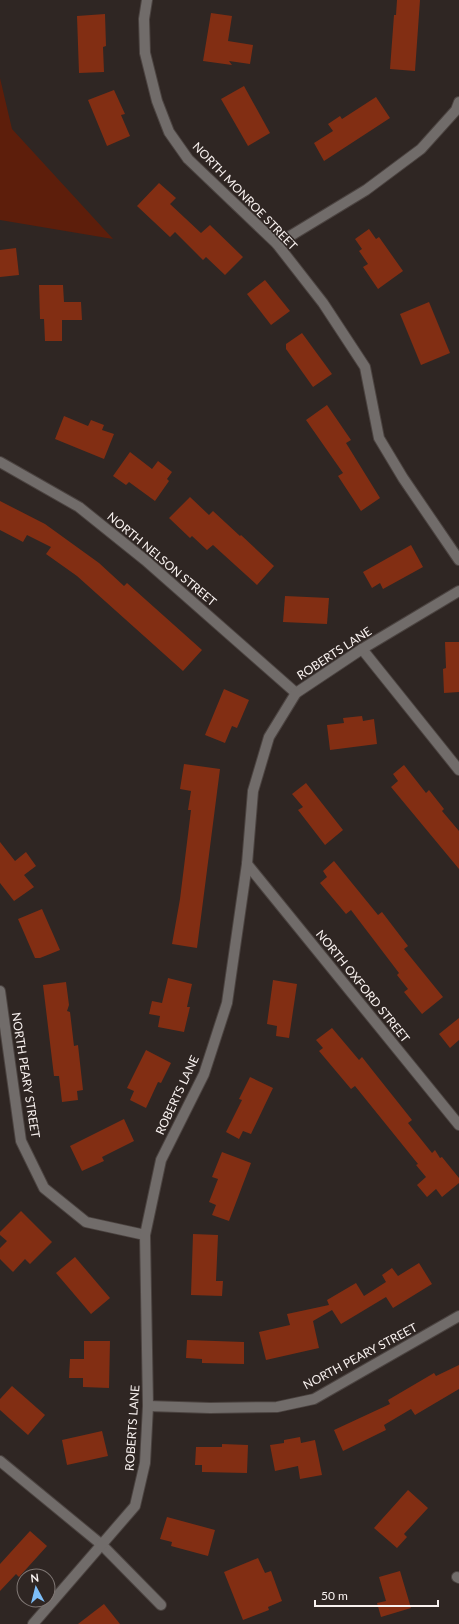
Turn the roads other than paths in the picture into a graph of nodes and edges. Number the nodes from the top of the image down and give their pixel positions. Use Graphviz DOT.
graph roads {
  1 [pos="147,0"];
  2 [pos="459,102"];
  3 [pos="278,244"];
  4 [pos="0,462"];
  5 [pos="459,560"];
  6 [pos="459,591"];
  7 [pos="362,649"];
  8 [pos="296,693"];
  9 [pos="459,770"];
  10 [pos="247,864"];
  11 [pos="0,991"];
  12 [pos="459,1125"];
  13 [pos="145,1235"];
  14 [pos="459,1316"];
  15 [pos="148,1406"];
  16 [pos="0,1461"];
  17 [pos="102,1545"];
  18 [pos="161,1605"];
  19 [pos="33,1624"];
  1 -- 3 [label="street, NORTH MONROE STREET"];
  2 -- 3 [label="street"];
  3 -- 5 [label="street, NORTH MONROE STREET"];
  4 -- 8 [label="street, NORTH NELSON STREET"];
  6 -- 7 [label="street, ROBERTS LANE"];
  7 -- 8 [label="street, ROBERTS LANE"];
  7 -- 9 [label="street"];
  8 -- 10 [label="street, ROBERTS LANE"];
  10 -- 12 [label="street, NORTH OXFORD STREET"];
  10 -- 13 [label="street, ROBERTS LANE"];
  11 -- 13 [label="street, NORTH PEARY STREET"];
  13 -- 15 [label="street, ROBERTS LANE"];
  14 -- 15 [label="street, NORTH PEARY STREET"];
  15 -- 17 [label="street, ROBERTS LANE"];
  16 -- 17 [label="street"];
  17 -- 18 [label="street"];
  17 -- 19 [label="street, ROBERTS LANE"];
}
